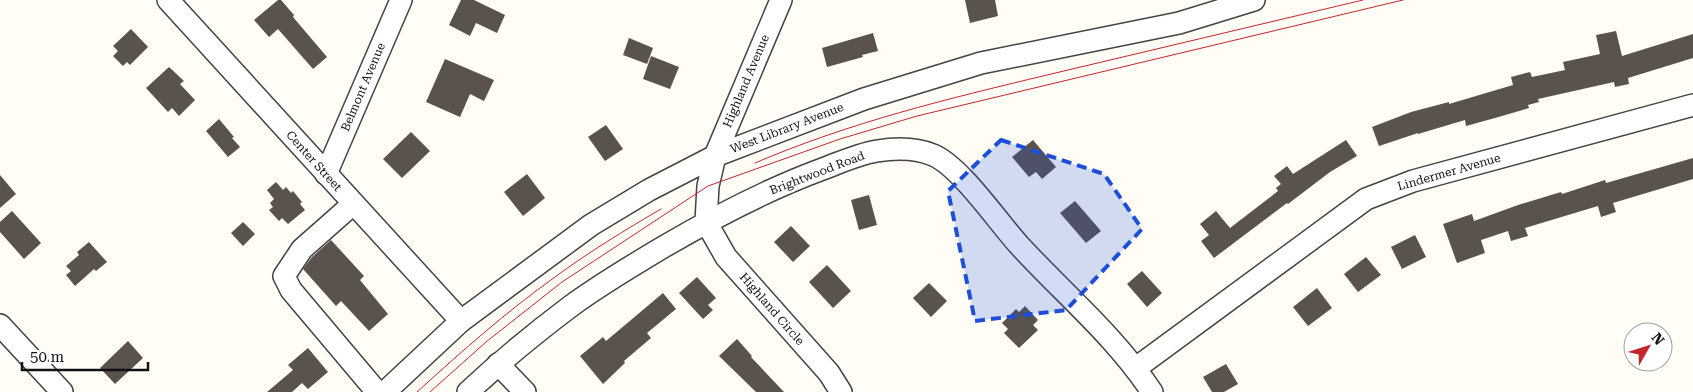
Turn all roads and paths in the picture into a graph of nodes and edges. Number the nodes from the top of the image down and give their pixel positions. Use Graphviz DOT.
graph roads {
  1 [pos="168,0"];
  2 [pos="401,0"];
  3 [pos="781,0"];
  4 [pos="1254,0"];
  5 [pos="1693,105"];
  6 [pos="715,156"];
  7 [pos="326,174"];
  8 [pos="352,204"];
  9 [pos="706,222"];
  10 [pos="461,321"];
  11 [pos="0,325"];
  12 [pos="498,364"];
  13 [pos="1136,368"];
  14 [pos="62,392"];
  15 [pos="377,392"];
  16 [pos="385,392"];
  17 [pos="468,392"];
  18 [pos="524,392"];
  19 [pos="841,392"];
  20 [pos="1152,392"];
  1 -- 7 [label="street, Center Street"];
  2 -- 7 [label="street, Belmont Avenue"];
  3 -- 6 [label="street, Highland Avenue"];
  4 -- 6 [label="street, West Library Avenue"];
  5 -- 13 [label="street, Lindermer Avenue"];
  6 -- 9 [label="street, Highland Avenue"];
  6 -- 10 [label="street, West Library Avenue"];
  7 -- 8 [label="street, Center Street"];
  8 -- 10 [label="street, Center Street"];
  8 -- 15 [label="street"];
  9 -- 12 [label="street, Brightwood Road"];
  9 -- 13 [label="street, Brightwood Road"];
  9 -- 19 [label="street, Highland Circle"];
  10 -- 16 [label="street, West Library Avenue"];
  11 -- 14 [label="street"];
  12 -- 17 [label="street, Brightwood Road"];
  12 -- 18 [label="street"];
  13 -- 20 [label="street, Brightwood Road"];
}
